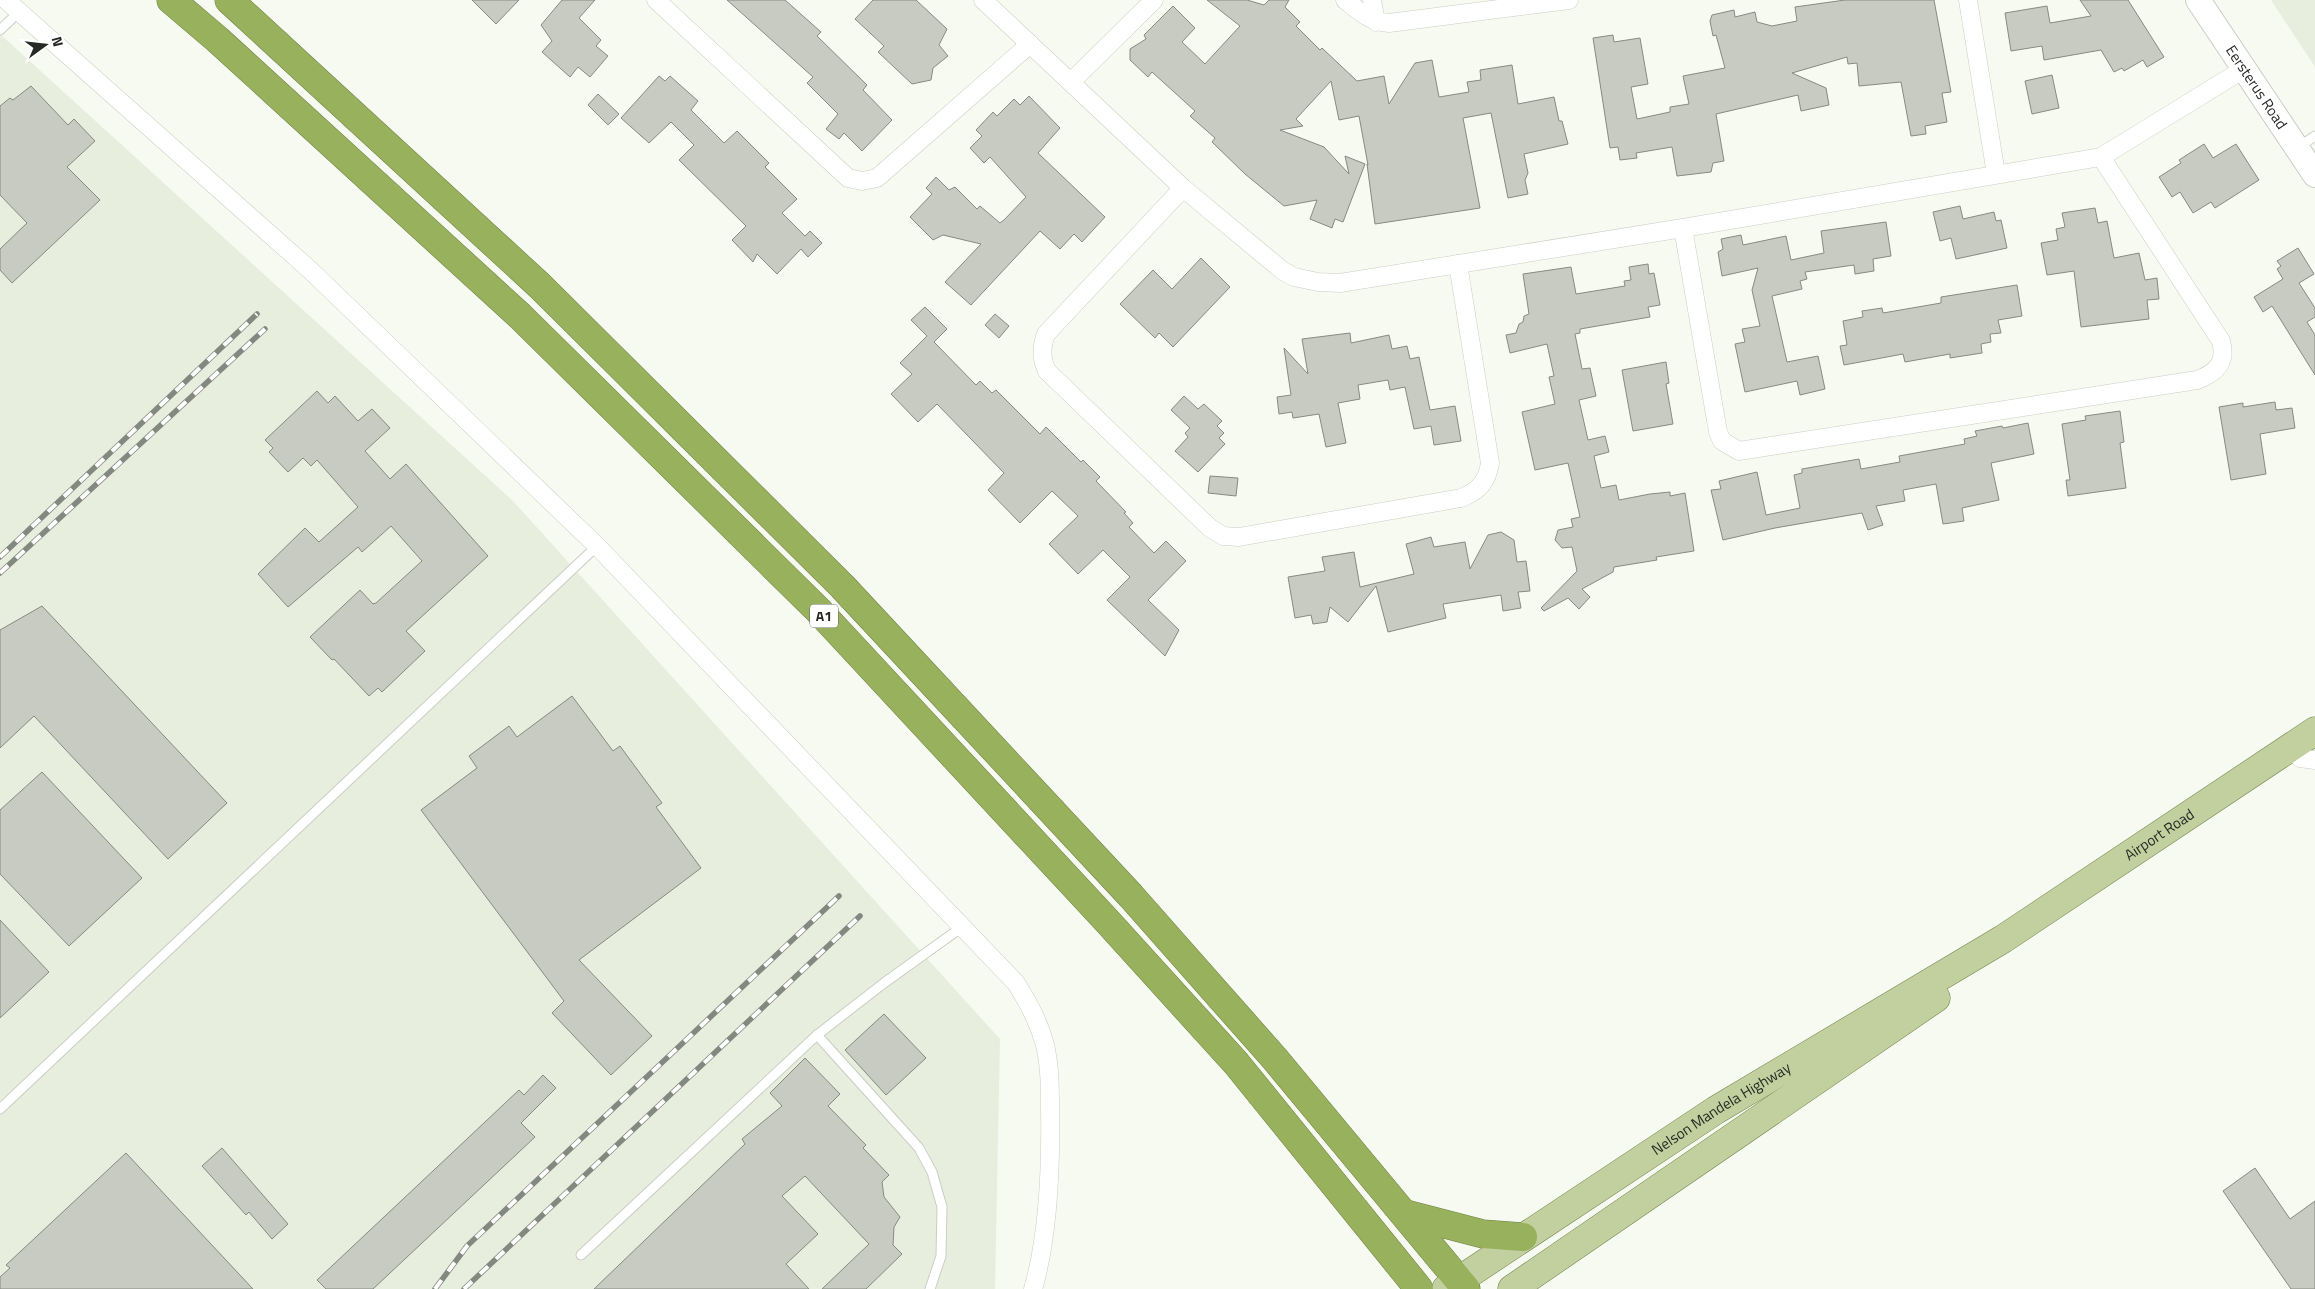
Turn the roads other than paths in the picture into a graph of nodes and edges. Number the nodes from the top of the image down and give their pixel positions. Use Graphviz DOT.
graph roads {
  1 [pos="6,0"];
  2 [pos="171,0"];
  3 [pos="229,0"];
  4 [pos="656,0"];
  5 [pos="984,0"];
  6 [pos="1154,0"];
  7 [pos="1345,0"];
  8 [pos="1372,0"];
  9 [pos="1569,0"];
  10 [pos="1968,0"];
  11 [pos="2198,0"];
  12 [pos="20,11"];
  13 [pos="1376,22"];
  14 [pos="0,30"];
  15 [pos="1030,44"];
  16 [pos="2244,69"];
  17 [pos="1071,82"];
  18 [pos="2306,142"];
  19 [pos="2101,157"];
  20 [pos="1996,174"];
  21 [pos="2315,175"];
  22 [pos="1182,188"];
  23 [pos="1684,228"];
  24 [pos="1458,264"];
  25 [pos="597,546"];
  26 [pos="2315,731"];
  27 [pos="2310,756"];
  28 [pos="962,927"];
  29 [pos="2006,943"];
  30 [pos="817,1035"];
  31 [pos="0,1109"];
  32 [pos="1406,1214"];
  33 [pos="1523,1237"];
  34 [pos="581,1256"];
  35 [pos="1457,1286"];
  36 [pos="930,1289"];
  37 [pos="1033,1289"];
  38 [pos="1419,1289"];
  39 [pos="1512,1289"];
  1 -- 12 [label="street"];
  2 -- 38 [label="highway, A1"];
  3 -- 32 [label="highway, A1"];
  4 -- 15 [label="street"];
  5 -- 15 [label="street"];
  6 -- 17 [label="street"];
  7 -- 13 [label="street"];
  8 -- 13 [label="street"];
  9 -- 13 [label="street"];
  10 -- 20 [label="street"];
  11 -- 16 [label="street, Eersterus Road"];
  12 -- 14 [label="lane"];
  12 -- 25 [label="street"];
  15 -- 17 [label="street"];
  16 -- 18 [label="street, Eersterus Road"];
  16 -- 19 [label="street"];
  17 -- 22 [label="street"];
  18 -- 21 [label="street, Eersterus Road"];
  19 -- 20 [label="street"];
  19 -- 23 [label="street"];
  20 -- 23 [label="street"];
  22 -- 24 [label="street"];
  22 -- 24 [label="street"];
  23 -- 24 [label="street"];
  25 -- 28 [label="street"];
  25 -- 31 [label="lane"];
  26 -- 29 [label="main road, Airport Road"];
  27 -- 29 [label="main road"];
  28 -- 30 [label="lane"];
  28 -- 37 [label="street"];
  29 -- 33 [label="main road, Nelson Mandela Highway"];
  29 -- 39 [label="main road, Nelson Mandela Highway"];
  30 -- 34 [label="lane"];
  30 -- 36 [label="lane"];
  32 -- 33 [label="highway"];
  32 -- 35 [label="highway, A1"];
  33 -- 35 [label="main road, Nelson Mandela Highway"];
}
